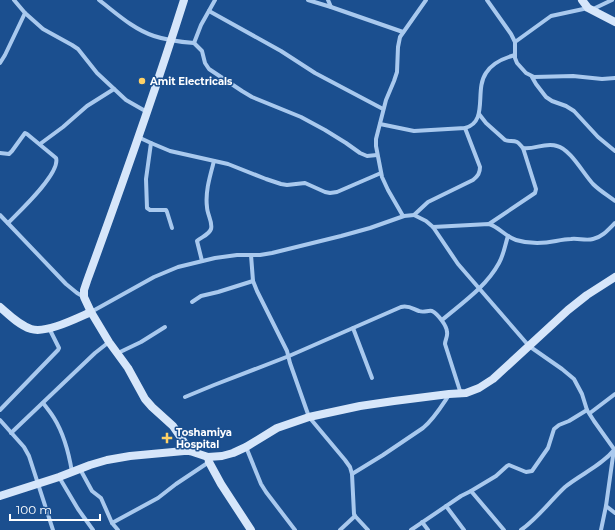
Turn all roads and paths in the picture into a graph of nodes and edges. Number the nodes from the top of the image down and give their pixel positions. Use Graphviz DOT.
graph roads {
  1 [pos="14,0"];
  2 [pos="99,0"];
  3 [pos="184,0"];
  4 [pos="215,0"];
  5 [pos="308,0"];
  6 [pos="328,0"];
  7 [pos="426,0"];
  8 [pos="487,0"];
  9 [pos="582,0"];
  10 [pos="612,0"];
  11 [pos="331,7"];
  12 [pos="589,9"];
  13 [pos="209,11"];
  14 [pos="25,13"];
  15 [pos="615,22"];
  16 [pos="403,32"];
  17 [pos="171,40"];
  18 [pos="515,42"];
  19 [pos="194,43"];
  20 [pos="515,55"];
  21 [pos="0,63"];
  22 [pos="532,77"];
  23 [pos="615,78"];
  24 [pos="114,89"];
  25 [pos="383,110"];
  26 [pos="147,112"];
  27 [pos="479,114"];
  28 [pos="380,124"];
  29 [pos="465,128"];
  30 [pos="138,137"];
  31 [pos="151,143"];
  32 [pos="40,144"];
  33 [pos="523,148"];
  34 [pos="615,151"];
  35 [pos="0,153"];
  36 [pos="377,155"];
  37 [pos="214,161"];
  38 [pos="381,173"];
  39 [pos="615,201"];
  40 [pos="0,215"];
  41 [pos="414,215"];
  42 [pos="403,216"];
  43 [pos="8,223"];
  44 [pos="615,223"];
  45 [pos="489,224"];
  46 [pos="433,227"];
  47 [pos="172,228"];
  48 [pos="508,236"];
  49 [pos="251,255"];
  50 [pos="202,261"];
  51 [pos="615,277"];
  52 [pos="253,280"];
  53 [pos="479,289"];
  54 [pos="84,297"];
  55 [pos="192,302"];
  56 [pos="0,307"];
  57 [pos="91,312"];
  58 [pos="442,320"];
  59 [pos="165,327"];
  60 [pos="49,328"];
  61 [pos="353,328"];
  62 [pos="109,342"];
  63 [pos="529,346"];
  64 [pos="118,353"];
  65 [pos="289,356"];
  66 [pos="372,378"];
  67 [pos="449,394"];
  68 [pos="461,394"];
  69 [pos="615,394"];
  70 [pos="185,397"];
  71 [pos="43,403"];
  72 [pos="0,410"];
  73 [pos="588,412"];
  74 [pos="309,417"];
  75 [pos="0,420"];
  76 [pos="12,433"];
  77 [pos="246,447"];
  78 [pos="615,449"];
  79 [pos="190,451"];
  80 [pos="209,460"];
  81 [pos="76,470"];
  82 [pos="352,474"];
  83 [pos="60,477"];
  84 [pos="38,484"];
  85 [pos="471,491"];
  86 [pos="0,496"];
  87 [pos="446,506"];
  88 [pos="606,506"];
  89 [pos="615,514"];
  90 [pos="355,516"];
  91 [pos="422,522"];
  92 [pos="112,523"];
  93 [pos="53,530"];
  94 [pos="93,530"];
  95 [pos="118,530"];
  96 [pos="251,530"];
  97 [pos="295,530"];
  98 [pos="340,530"];
  99 [pos="368,530"];
  100 [pos="411,530"];
  101 [pos="428,530"];
  102 [pos="464,530"];
  103 [pos="504,530"];
  104 [pos="521,530"];
  105 [pos="601,530"];
  1 -- 14 [label="street"];
  2 -- 17 [label="street"];
  3 -- 17 [label="street"];
  4 -- 13 [label="street"];
  5 -- 11 [label="street"];
  6 -- 11 [label="street"];
  7 -- 16 [label="street"];
  8 -- 18 [label="street"];
  9 -- 12 [label="street"];
  10 -- 12 [label="street"];
  11 -- 16 [label="street"];
  12 -- 15 [label="street"];
  12 -- 18 [label="street"];
  13 -- 19 [label="street"];
  13 -- 25 [label="street"];
  14 -- 21 [label="street"];
  14 -- 24 [label="street"];
  16 -- 25 [label="street"];
  17 -- 19 [label="street"];
  17 -- 26 [label="street"];
  18 -- 20 [label="street"];
  19 -- 36 [label="street"];
  20 -- 22 [label="street"];
  20 -- 27 [label="street"];
  22 -- 23 [label="street"];
  22 -- 34 [label="street"];
  24 -- 26 [label="street"];
  24 -- 32 [label="street"];
  25 -- 28 [label="street"];
  26 -- 30 [label="street"];
  27 -- 29 [label="street"];
  27 -- 33 [label="street"];
  28 -- 29 [label="street"];
  28 -- 36 [label="street"];
  29 -- 41 [label="street"];
  30 -- 31 [label="street"];
  30 -- 54 [label="street"];
  31 -- 37 [label="street"];
  31 -- 47 [label="street"];
  32 -- 35 [label="street"];
  32 -- 43 [label="street"];
  33 -- 39 [label="street"];
  33 -- 45 [label="street"];
  36 -- 38 [label="street"];
  37 -- 38 [label="street"];
  37 -- 50 [label="street"];
  38 -- 42 [label="street"];
  40 -- 43 [label="street"];
  41 -- 42 [label="street"];
  41 -- 46 [label="street"];
  42 -- 49 [label="street"];
  43 -- 54 [label="street"];
  44 -- 48 [label="street"];
  45 -- 46 [label="street"];
  45 -- 48 [label="street"];
  46 -- 53 [label="street"];
  48 -- 53 [label="street"];
  49 -- 50 [label="street"];
  49 -- 52 [label="street"];
  50 -- 57 [label="street"];
  51 -- 63 [label="street"];
  52 -- 55 [label="street"];
  52 -- 65 [label="street"];
  53 -- 58 [label="street"];
  53 -- 63 [label="street"];
  54 -- 57 [label="street"];
  56 -- 60 [label="street"];
  57 -- 60 [label="street"];
  57 -- 62 [label="street"];
  58 -- 61 [label="street"];
  58 -- 68 [label="street"];
  59 -- 64 [label="street"];
  60 -- 72 [label="street"];
  61 -- 65 [label="street"];
  61 -- 66 [label="street"];
  62 -- 64 [label="street"];
  62 -- 71 [label="street"];
  63 -- 68 [label="street"];
  63 -- 73 [label="street"];
  64 -- 79 [label="street"];
  65 -- 70 [label="street"];
  65 -- 74 [label="street"];
  67 -- 68 [label="street"];
  67 -- 74 [label="street"];
  67 -- 82 [label="street"];
  69 -- 73 [label="street"];
  71 -- 76 [label="street"];
  71 -- 81 [label="street"];
  73 -- 78 [label="street"];
  73 -- 85 [label="street"];
  74 -- 77 [label="street"];
  74 -- 82 [label="street"];
  75 -- 76 [label="street"];
  76 -- 84 [label="street"];
  77 -- 80 [label="street"];
  77 -- 97 [label="street"];
  78 -- 88 [label="street"];
  78 -- 104 [label="street"];
  79 -- 80 [label="street"];
  79 -- 81 [label="street"];
  80 -- 92 [label="street"];
  80 -- 96 [label="street"];
  81 -- 83 [label="street"];
  81 -- 92 [label="street"];
  82 -- 90 [label="street"];
  83 -- 84 [label="street"];
  83 -- 94 [label="street"];
  84 -- 86 [label="street"];
  84 -- 93 [label="street"];
  85 -- 87 [label="street"];
  85 -- 103 [label="street"];
  87 -- 91 [label="street"];
  87 -- 102 [label="street"];
  88 -- 89 [label="street"];
  88 -- 105 [label="street"];
  90 -- 98 [label="street"];
  90 -- 99 [label="street"];
  91 -- 100 [label="street"];
  91 -- 101 [label="street"];
  92 -- 95 [label="street"];
}
